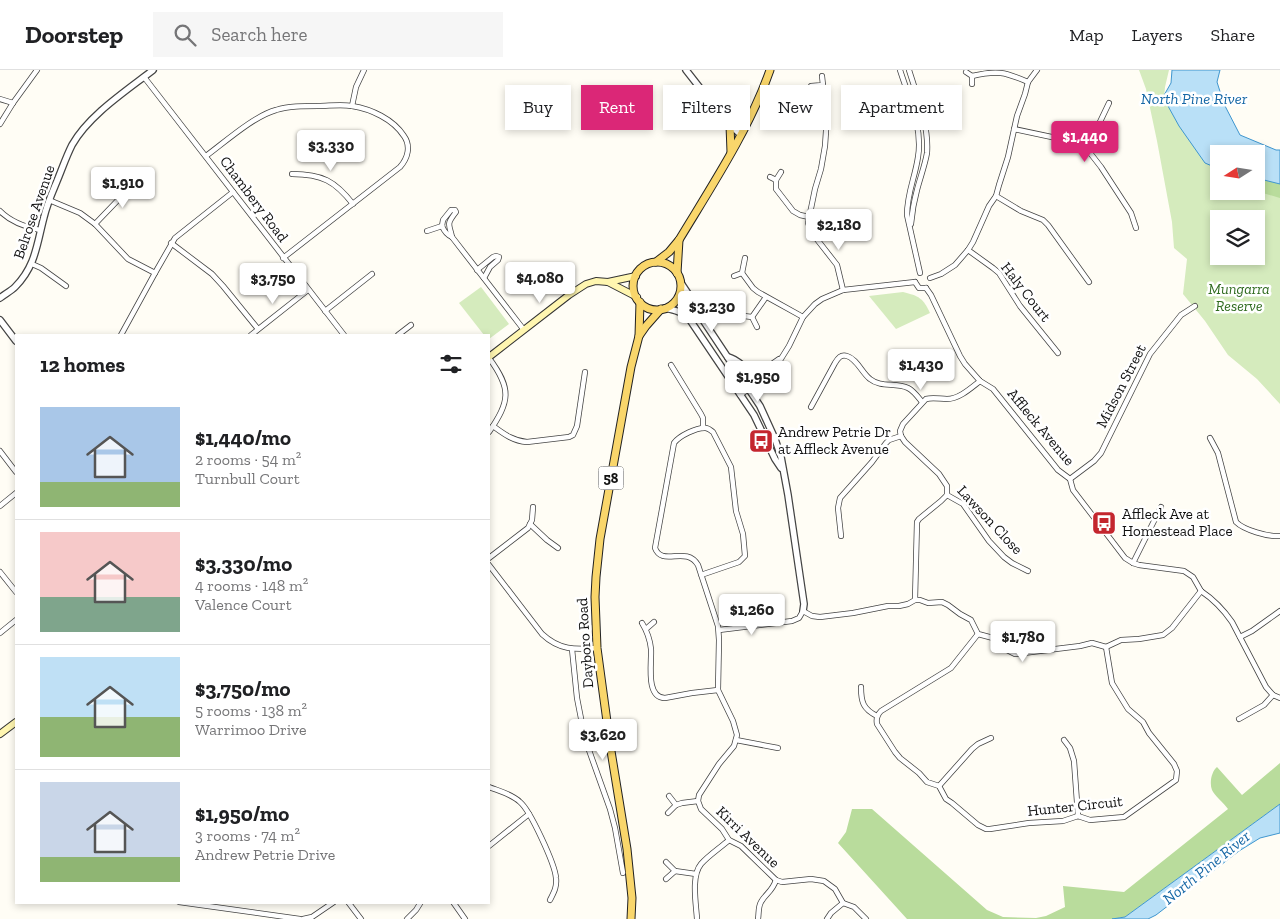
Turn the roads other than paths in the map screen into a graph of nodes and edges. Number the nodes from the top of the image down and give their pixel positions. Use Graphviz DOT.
graph roads {
  1 [pos="37,70"];
  2 [pos="153,70"];
  3 [pos="364,70"];
  4 [pos="686,70"];
  5 [pos="770,70"];
  6 [pos="900,70"];
  7 [pos="909,70"];
  8 [pos="1037,70"];
  9 [pos="987,71"];
  10 [pos="966,72"];
  11 [pos="822,76"];
  12 [pos="972,76"];
  13 [pos="144,77"];
  14 [pos="1028,82"];
  15 [pos="972,84"];
  16 [pos="698,85"];
  17 [pos="822,85"];
  18 [pos="0,99"];
  19 [pos="13,103"];
  20 [pos="1109,103"];
  21 [pos="352,106"];
  22 [pos="750,116"];
  23 [pos="0,124"];
  24 [pos="1014,129"];
  25 [pos="729,130"];
  26 [pos="736,130"];
  27 [pos="743,130"];
  28 [pos="826,130"];
  29 [pos="741,135"];
  30 [pos="1087,149"];
  31 [pos="731,152"];
  32 [pos="206,156"];
  33 [pos="781,172"];
  34 [pos="292,174"];
  35 [pos="770,177"];
  36 [pos="130,179"];
  37 [pos="776,180"];
  38 [pos="233,192"];
  39 [pos="996,196"];
  40 [pos="49,200"];
  41 [pos="353,204"];
  42 [pos="459,205"];
  43 [pos="455,210"];
  44 [pos="0,211"];
  45 [pos="809,217"];
  46 [pos="95,224"];
  47 [pos="442,226"];
  48 [pos="910,226"];
  49 [pos="1136,228"];
  50 [pos="40,230"];
  51 [pos="427,231"];
  52 [pos="452,237"];
  53 [pos="679,240"];
  54 [pos="172,243"];
  55 [pos="968,250"];
  56 [pos="283,258"];
  57 [pos="745,258"];
  58 [pos="656,262"];
  59 [pos="32,264"];
  60 [pos="477,270"];
  61 [pos="155,273"];
  62 [pos="677,273"];
  63 [pos="742,273"];
  64 [pos="372,274"];
  65 [pos="925,275"];
  66 [pos="636,276"];
  67 [pos="734,276"];
  68 [pos="484,278"];
  69 [pos="608,282"];
  70 [pos="914,282"];
  71 [pos="1089,282"];
  72 [pos="681,283"];
  73 [pos="66,286"];
  74 [pos="926,288"];
  75 [pos="308,290"];
  76 [pos="843,290"];
  77 [pos="766,297"];
  78 [pos="0,298"];
  79 [pos="638,300"];
  80 [pos="1196,306"];
  81 [pos="663,309"];
  82 [pos="325,311"];
  83 [pos="744,316"];
  84 [pos="752,317"];
  85 [pos="804,318"];
  86 [pos="0,320"];
  87 [pos="411,325"];
  88 [pos="757,327"];
  89 [pos="258,329"];
  90 [pos="524,330"];
  91 [pos="122,334"];
  92 [pos="252,334"];
  93 [pos="343,334"];
  94 [pos="399,334"];
  95 [pos="639,336"];
  96 [pos="15,340"];
  97 [pos="1058,353"];
  98 [pos="490,356"];
  99 [pos="728,357"];
  100 [pos="490,359"];
  101 [pos="780,359"];
  102 [pos="671,365"];
  103 [pos="585,372"];
  104 [pos="758,374"];
  105 [pos="980,381"];
  106 [pos="745,383"];
  107 [pos="736,389"];
  108 [pos="749,390"];
  109 [pos="740,395"];
  110 [pos="922,402"];
  111 [pos="811,407"];
  112 [pos="493,426"];
  113 [pos="703,428"];
  114 [pos="490,430"];
  115 [pos="901,436"];
  116 [pos="1210,438"];
  117 [pos="0,451"];
  118 [pos="783,469"];
  119 [pos="15,471"];
  120 [pos="1070,479"];
  121 [pos="15,494"];
  122 [pos="947,495"];
  123 [pos="0,506"];
  124 [pos="533,506"];
  125 [pos="1161,507"];
  126 [pos="530,524"];
  127 [pos="841,536"];
  128 [pos="1280,536"];
  129 [pos="558,548"];
  130 [pos="490,557"];
  131 [pos="1133,563"];
  132 [pos="490,566"];
  133 [pos="1028,571"];
  134 [pos="0,572"];
  135 [pos="701,575"];
  136 [pos="15,591"];
  137 [pos="1201,591"];
  138 [pos="915,600"];
  139 [pos="803,611"];
  140 [pos="1280,611"];
  141 [pos="15,621"];
  142 [pos="654,622"];
  143 [pos="642,623"];
  144 [pos="646,629"];
  145 [pos="719,630"];
  146 [pos="0,633"];
  147 [pos="978,634"];
  148 [pos="1240,638"];
  149 [pos="1106,647"];
  150 [pos="597,648"];
  151 [pos="572,649"];
  152 [pos="861,686"];
  153 [pos="718,690"];
  154 [pos="1273,695"];
  155 [pos="1280,698"];
  156 [pos="877,716"];
  157 [pos="1238,719"];
  158 [pos="15,723"];
  159 [pos="0,734"];
  160 [pos="991,738"];
  161 [pos="736,740"];
  162 [pos="1064,740"];
  163 [pos="778,748"];
  164 [pos="939,786"];
  165 [pos="490,787"];
  166 [pos="669,796"];
  167 [pos="698,801"];
  168 [pos="676,805"];
  169 [pos="668,813"];
  170 [pos="530,814"];
  171 [pos="1078,816"];
  172 [pos="729,840"];
  173 [pos="490,845"];
  174 [pos="666,862"];
  175 [pos="675,871"];
  176 [pos="623,873"];
  177 [pos="696,874"];
  178 [pos="666,879"];
  179 [pos="776,880"];
  180 [pos="550,900"];
  181 [pos="844,903"];
  182 [pos="193,904"];
  183 [pos="331,904"];
  184 [pos="350,904"];
  185 [pos="420,904"];
  186 [pos="454,904"];
  187 [pos="302,919"];
  188 [pos="361,919"];
  189 [pos="406,919"];
  190 [pos="465,919"];
  191 [pos="631,919"];
  192 [pos="697,919"];
  193 [pos="758,919"];
  194 [pos="827,919"];
  195 [pos="866,919"];
  1 -- 19 [label="street"];
  2 -- 13 [label="street, Belrose Avenue"];
  3 -- 21 [label="street"];
  4 -- 16 [label="street"];
  5 -- 22 [label="main road"];
  6 -- 48 [label="street"];
  7 -- 48 [label="street"];
  8 -- 14 [label="street"];
  9 -- 12 [label="street"];
  9 -- 14 [label="street"];
  10 -- 12 [label="street"];
  11 -- 17 [label="street"];
  12 -- 15 [label="street"];
  13 -- 32 [label="street, Chambery Road"];
  13 -- 40 [label="street, Belrose Avenue"];
  14 -- 24 [label="street"];
  18 -- 19 [label="street"];
  19 -- 23 [label="street"];
  20 -- 30 [label="street"];
  21 -- 32 [label="street"];
  21 -- 41 [label="street"];
  24 -- 30 [label="street"];
  24 -- 39 [label="street"];
  25 -- 31 [label="main road"];
  26 -- 29 [label="street"];
  27 -- 29 [label="main road"];
  28 -- 45 [label="street"];
  29 -- 31 [label="main road"];
  30 -- 49 [label="street"];
  31 -- 53 [label="main road"];
  32 -- 38 [label="street, Chambery Road"];
  33 -- 37 [label="street"];
  34 -- 41 [label="street"];
  35 -- 37 [label="street"];
  36 -- 46 [label="street"];
  37 -- 45 [label="street"];
  38 -- 54 [label="street"];
  38 -- 56 [label="street, Chambery Road"];
  39 -- 55 [label="street"];
  39 -- 71 [label="street"];
  40 -- 46 [label="street"];
  40 -- 50 [label="street, Belrose Avenue"];
  41 -- 56 [label="street"];
  42 -- 43 [label="street"];
  43 -- 47 [label="street"];
  43 -- 52 [label="street"];
  44 -- 50 [label="street"];
  45 -- 76 [label="street"];
  46 -- 61 [label="street"];
  47 -- 51 [label="street"];
  47 -- 52 [label="street"];
  48 -- 65 [label="street"];
  50 -- 59 [label="street, Belrose Avenue"];
  52 -- 60 [label="street"];
  53 -- 58 [label="main road"];
  53 -- 62 [label="main road"];
  54 -- 61 [label="street"];
  54 -- 89 [label="street"];
  55 -- 65 [label="street"];
  55 -- 97 [label="street, Haly Court"];
  56 -- 75 [label="street, Chambery Road"];
  57 -- 63 [label="street"];
  58 -- 62 [label="main road"];
  58 -- 66 [label="main road"];
  59 -- 73 [label="street"];
  59 -- 78 [label="street, Belrose Avenue"];
  60 -- 68 [label="street"];
  60 -- 68 [label="street"];
  61 -- 91 [label="street"];
  62 -- 72 [label="main road"];
  63 -- 67 [label="street"];
  63 -- 77 [label="street"];
  64 -- 82 [label="street"];
  65 -- 70 [label="street"];
  65 -- 74 [label="street"];
  66 -- 69 [label="main road"];
  66 -- 79 [label="main road, 58"];
  68 -- 90 [label="street"];
  69 -- 79 [label="main road"];
  69 -- 90 [label="main road"];
  70 -- 74 [label="street"];
  70 -- 76 [label="street"];
  72 -- 81 [label="main road, 58"];
  72 -- 99 [label="street"];
  74 -- 105 [label="street, Affleck Avenue"];
  75 -- 82 [label="street, Chambery Road"];
  75 -- 89 [label="street"];
  76 -- 85 [label="street"];
  77 -- 84 [label="street"];
  77 -- 85 [label="street"];
  79 -- 81 [label="main road"];
  79 -- 95 [label="main road, Dayboro Road / 58"];
  80 -- 120 [label="street, Midson Street"];
  81 -- 95 [label="main road, Dayboro Road / 58"];
  81 -- 107 [label="street"];
  82 -- 93 [label="street, Chambery Road"];
  83 -- 84 [label="street"];
  84 -- 88 [label="street"];
  85 -- 101 [label="street"];
  86 -- 96 [label="street"];
  87 -- 94 [label="street"];
  89 -- 92 [label="street"];
  90 -- 98 [label="main road"];
  95 -- 150 [label="main road, Dayboro Road / 58"];
  99 -- 104 [label="street"];
  99 -- 106 [label="street"];
  100 -- 112 [label="street"];
  101 -- 104 [label="street"];
  101 -- 108 [label="street"];
  102 -- 113 [label="street"];
  103 -- 112 [label="street"];
  104 -- 106 [label="street"];
  105 -- 110 [label="street"];
  105 -- 120 [label="street, Affleck Avenue"];
  106 -- 107 [label="street"];
  106 -- 108 [label="street"];
  107 -- 109 [label="street"];
  108 -- 109 [label="street"];
  108 -- 118 [label="street"];
  109 -- 118 [label="street"];
  110 -- 111 [label="street"];
  110 -- 115 [label="street"];
  112 -- 114 [label="street"];
  113 -- 135 [label="street"];
  113 -- 135 [label="street"];
  115 -- 122 [label="street, Lawson Close"];
  115 -- 127 [label="street"];
  116 -- 128 [label="street"];
  117 -- 119 [label="street"];
  118 -- 139 [label="street"];
  120 -- 131 [label="street, Affleck Avenue"];
  121 -- 123 [label="street"];
  122 -- 133 [label="street, Lawson Close"];
  122 -- 138 [label="street"];
  124 -- 126 [label="street"];
  125 -- 131 [label="street"];
  126 -- 129 [label="street"];
  126 -- 130 [label="street"];
  131 -- 137 [label="street"];
  132 -- 151 [label="street"];
  134 -- 136 [label="street"];
  135 -- 145 [label="street"];
  137 -- 148 [label="street"];
  137 -- 149 [label="street"];
  138 -- 139 [label="street"];
  138 -- 147 [label="street"];
  139 -- 145 [label="street"];
  140 -- 148 [label="street"];
  141 -- 146 [label="street"];
  142 -- 144 [label="street"];
  143 -- 144 [label="street"];
  144 -- 153 [label="street"];
  145 -- 153 [label="street"];
  147 -- 149 [label="street"];
  147 -- 156 [label="street"];
  148 -- 154 [label="street"];
  149 -- 171 [label="street, Hunter Circuit"];
  150 -- 151 [label="street"];
  150 -- 191 [label="main road, Dayboro Road / 58"];
  151 -- 176 [label="street, Dayboro Road"];
  152 -- 156 [label="street, Hunter Circuit"];
  153 -- 161 [label="street"];
  154 -- 155 [label="street"];
  154 -- 157 [label="street"];
  156 -- 164 [label="street, Hunter Circuit"];
  158 -- 159 [label="main road"];
  160 -- 164 [label="street"];
  161 -- 163 [label="street"];
  161 -- 167 [label="street, Kirri Avenue"];
  162 -- 171 [label="street"];
  164 -- 171 [label="street, Hunter Circuit"];
  165 -- 170 [label="street"];
  166 -- 168 [label="street"];
  167 -- 168 [label="street"];
  167 -- 172 [label="street, Kirri Avenue"];
  168 -- 169 [label="street"];
  170 -- 173 [label="street"];
  170 -- 180 [label="street"];
  172 -- 177 [label="street"];
  172 -- 179 [label="street, Kirri Avenue"];
  174 -- 175 [label="street"];
  175 -- 177 [label="street"];
  175 -- 178 [label="street"];
  177 -- 192 [label="street"];
  179 -- 181 [label="street, Kirri Avenue"];
  179 -- 193 [label="street"];
  181 -- 194 [label="street"];
  181 -- 195 [label="street, Kirri Avenue"];
  182 -- 187 [label="street"];
  183 -- 187 [label="street"];
  184 -- 188 [label="street"];
  185 -- 189 [label="street"];
  186 -- 190 [label="street"];
}
